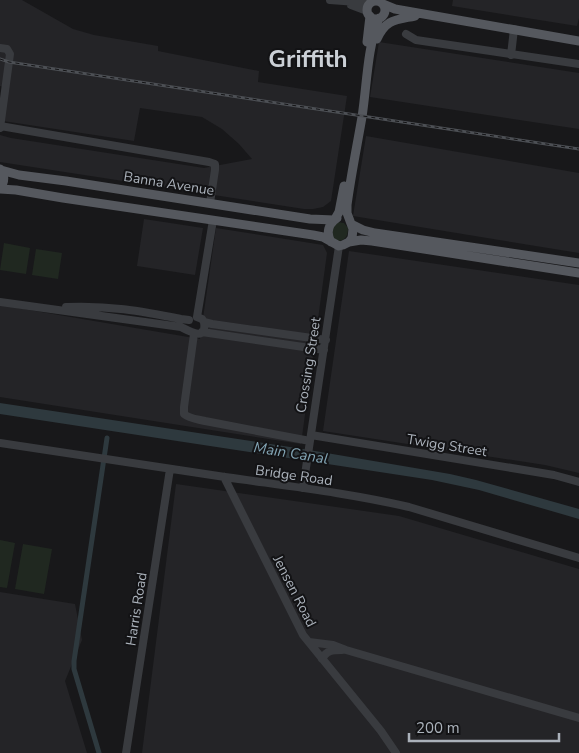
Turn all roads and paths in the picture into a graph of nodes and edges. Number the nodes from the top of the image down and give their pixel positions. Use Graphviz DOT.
graph roads {
  1 [pos="330,0"];
  2 [pos="376,9"];
  3 [pos="415,16"];
  4 [pos="431,16"];
  5 [pos="514,30"];
  6 [pos="406,34"];
  7 [pos="579,41"];
  8 [pos="0,48"];
  9 [pos="511,55"];
  10 [pos="370,56"];
  11 [pos="579,64"];
  12 [pos="0,127"];
  13 [pos="1,169"];
  14 [pos="0,189"];
  15 [pos="210,203"];
  16 [pos="334,219"];
  17 [pos="213,220"];
  18 [pos="352,223"];
  19 [pos="349,242"];
  20 [pos="335,244"];
  21 [pos="579,263"];
  22 [pos="579,274"];
  23 [pos="0,297"];
  24 [pos="0,302"];
  25 [pos="77,307"];
  26 [pos="108,317"];
  27 [pos="197,319"];
  28 [pos="195,332"];
  29 [pos="326,340"];
  30 [pos="324,350"];
  31 [pos="310,438"];
  32 [pos="0,443"];
  33 [pos="170,468"];
  34 [pos="224,477"];
  35 [pos="579,482"];
  36 [pos="303,488"];
  37 [pos="579,558"];
  38 [pos="309,642"];
  39 [pos="346,650"];
  40 [pos="322,659"];
  41 [pos="579,718"];
  42 [pos="126,753"];
  43 [pos="396,753"];
  1 -- 2 [label="street"];
  2 -- 3 [label="main road"];
  2 -- 4 [label="main road"];
  2 -- 10 [label="main road"];
  2 -- 16 [label="main road"];
  3 -- 4 [label="main road"];
  3 -- 10 [label="main road"];
  4 -- 5 [label="main road"];
  5 -- 7 [label="main road"];
  5 -- 9 [label="street"];
  6 -- 9 [label="street"];
  8 -- 12 [label="street"];
  9 -- 11 [label="street"];
  10 -- 18 [label="main road"];
  12 -- 15 [label="street"];
  13 -- 14 [label="main road"];
  13 -- 15 [label="main road, Banna Avenue"];
  14 -- 17 [label="main road"];
  15 -- 16 [label="main road, Banna Avenue"];
  16 -- 18 [label="main road"];
  16 -- 20 [label="main road"];
  17 -- 20 [label="main road"];
  17 -- 27 [label="street"];
  18 -- 19 [label="main road"];
  18 -- 21 [label="main road"];
  19 -- 20 [label="main road"];
  19 -- 22 [label="main road"];
  20 -- 29 [label="street, Crossing Street"];
  23 -- 25 [label="street"];
  24 -- 26 [label="street"];
  25 -- 26 [label="street"];
  25 -- 27 [label="street"];
  26 -- 28 [label="street"];
  27 -- 28 [label="street"];
  27 -- 28 [label="street"];
  27 -- 29 [label="street"];
  28 -- 30 [label="street"];
  28 -- 31 [label="street, Twigg Street"];
  29 -- 30 [label="street, Crossing Street"];
  30 -- 31 [label="street, Crossing Street"];
  31 -- 35 [label="street, Twigg Street"];
  31 -- 36 [label="street, Crossing Street"];
  32 -- 33 [label="street, Bridge Road"];
  33 -- 34 [label="street, Bridge Road"];
  33 -- 42 [label="street, Harris Road"];
  34 -- 36 [label="street, Bridge Road"];
  34 -- 38 [label="street, Jensen Road"];
  36 -- 37 [label="street, Bridge Road"];
  38 -- 39 [label="street"];
  38 -- 40 [label="street, Jensen Road"];
  39 -- 40 [label="street"];
  39 -- 41 [label="street"];
  40 -- 43 [label="street, Jensen Road"];
}
